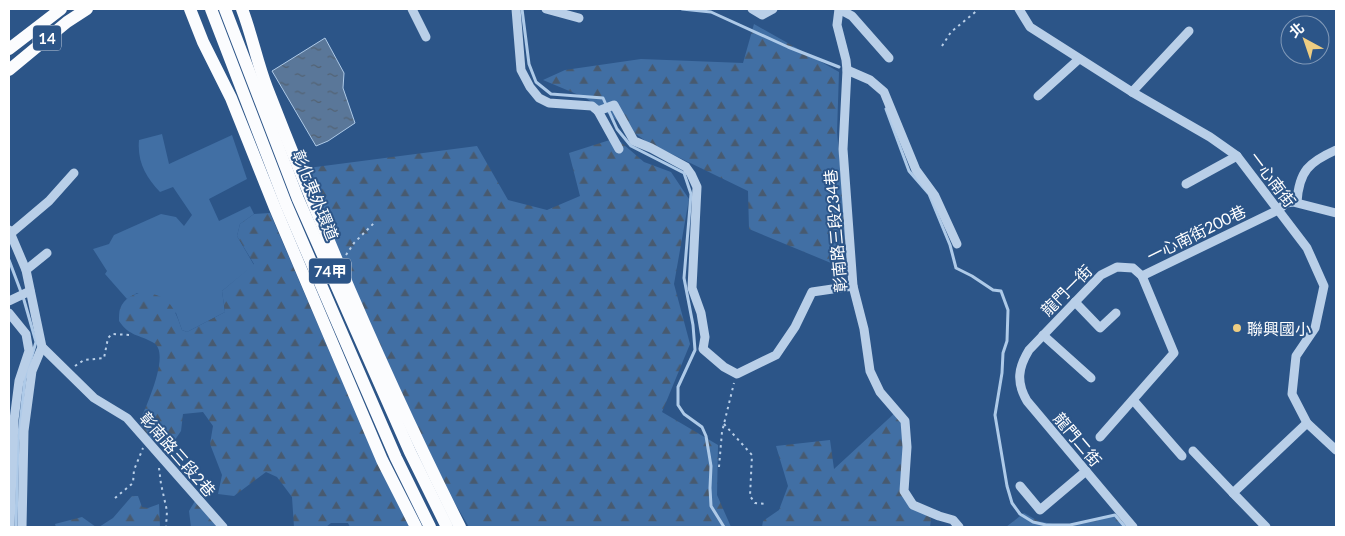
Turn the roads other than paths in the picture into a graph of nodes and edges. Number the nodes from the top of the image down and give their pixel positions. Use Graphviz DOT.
graph roads {
  1 [pos="61,9"];
  2 [pos="87,9"];
  3 [pos="190,9"];
  4 [pos="211,9"];
  5 [pos="226,9"];
  6 [pos="242,9"];
  7 [pos="412,9"];
  8 [pos="516,9"];
  9 [pos="546,9"];
  10 [pos="752,9"];
  11 [pos="773,9"];
  12 [pos="839,9"];
  13 [pos="1019,9"];
  14 [pos="579,18"];
  15 [pos="1189,31"];
  16 [pos="426,37"];
  17 [pos="9,49"];
  18 [pos="889,58"];
  19 [pos="1079,59"];
  20 [pos="9,70"];
  21 [pos="848,70"];
  22 [pos="1132,92"];
  23 [pos="1038,96"];
  24 [pos="598,111"];
  25 [pos="619,149"];
  26 [pos="1336,150"];
  27 [pos="1237,156"];
  28 [pos="74,173"];
  29 [pos="1186,184"];
  30 [pos="1297,202"];
  31 [pos="1278,210"];
  32 [pos="1336,213"];
  33 [pos="10,232"];
  34 [pos="957,244"];
  35 [pos="47,253"];
  36 [pos="26,270"];
  37 [pos="1142,276"];
  38 [pos="853,286"];
  39 [pos="30,290"];
  40 [pos="9,300"];
  41 [pos="1075,302"];
  42 [pos="9,313"];
  43 [pos="1116,313"];
  44 [pos="1043,335"];
  45 [pos="42,347"];
  46 [pos="1022,362"];
  47 [pos="1091,378"];
  48 [pos="1133,400"];
  49 [pos="1307,423"];
  50 [pos="1100,437"];
  51 [pos="11,441"];
  52 [pos="1336,450"];
  53 [pos="1193,451"];
  54 [pos="1182,456"];
  55 [pos="1086,471"];
  56 [pos="1020,486"];
  57 [pos="1233,493"];
  58 [pos="10,527"];
  59 [pos="22,527"];
  60 [pos="222,527"];
  61 [pos="416,527"];
  62 [pos="430,527"];
  63 [pos="447,527"];
  64 [pos="460,527"];
  65 [pos="959,527"];
  66 [pos="1133,527"];
  67 [pos="1266,527"];
  1 -- 17 [label="main road, 14"];
  2 -- 20 [label="main road, 14"];
  3 -- 61 [label="main road, 74甲"];
  4 -- 62 [label="main road, 彰化東外環道 / 74甲"];
  5 -- 63 [label="main road, 彰化東外環道 / 74甲"];
  6 -- 64 [label="main road, 74甲"];
  7 -- 16 [label="street"];
  8 -- 24 [label="street"];
  9 -- 14 [label="street"];
  10 -- 11 [label="street"];
  12 -- 18 [label="street"];
  12 -- 21 [label="street, 彰南路三段234巷"];
  13 -- 19 [label="street, 一心南街"];
  15 -- 22 [label="street"];
  19 -- 22 [label="street, 一心南街"];
  19 -- 23 [label="street"];
  21 -- 34 [label="street"];
  21 -- 38 [label="street, 彰南路三段234巷"];
  22 -- 27 [label="street, 一心南街"];
  24 -- 25 [label="street"];
  24 -- 38 [label="street"];
  26 -- 30 [label="street"];
  27 -- 29 [label="street"];
  27 -- 31 [label="street, 一心南街"];
  28 -- 33 [label="street"];
  30 -- 31 [label="street, 一心南街200巷"];
  30 -- 32 [label="street"];
  31 -- 37 [label="street, 一心南街200巷"];
  31 -- 49 [label="street, 一心南街"];
  33 -- 36 [label="street"];
  35 -- 36 [label="street"];
  36 -- 39 [label="street"];
  37 -- 41 [label="street, 龍門一街"];
  37 -- 48 [label="street, 一心南街200巷"];
  38 -- 65 [label="street, 彰南路三段234巷"];
  39 -- 40 [label="street"];
  39 -- 45 [label="street"];
  41 -- 43 [label="street"];
  41 -- 44 [label="street, 龍門一街"];
  42 -- 51 [label="street"];
  44 -- 46 [label="street, 龍門一街"];
  44 -- 47 [label="street"];
  45 -- 59 [label="street"];
  45 -- 60 [label="street, 彰南路三段2巷"];
  46 -- 55 [label="street, 龍門二街"];
  48 -- 50 [label="street, 一心南街200巷"];
  48 -- 54 [label="street"];
  49 -- 52 [label="street, 一心南街"];
  49 -- 57 [label="street"];
  51 -- 58 [label="street"];
  53 -- 57 [label="street"];
  55 -- 56 [label="street"];
  55 -- 66 [label="street, 龍門二街"];
  57 -- 67 [label="street"];
}
